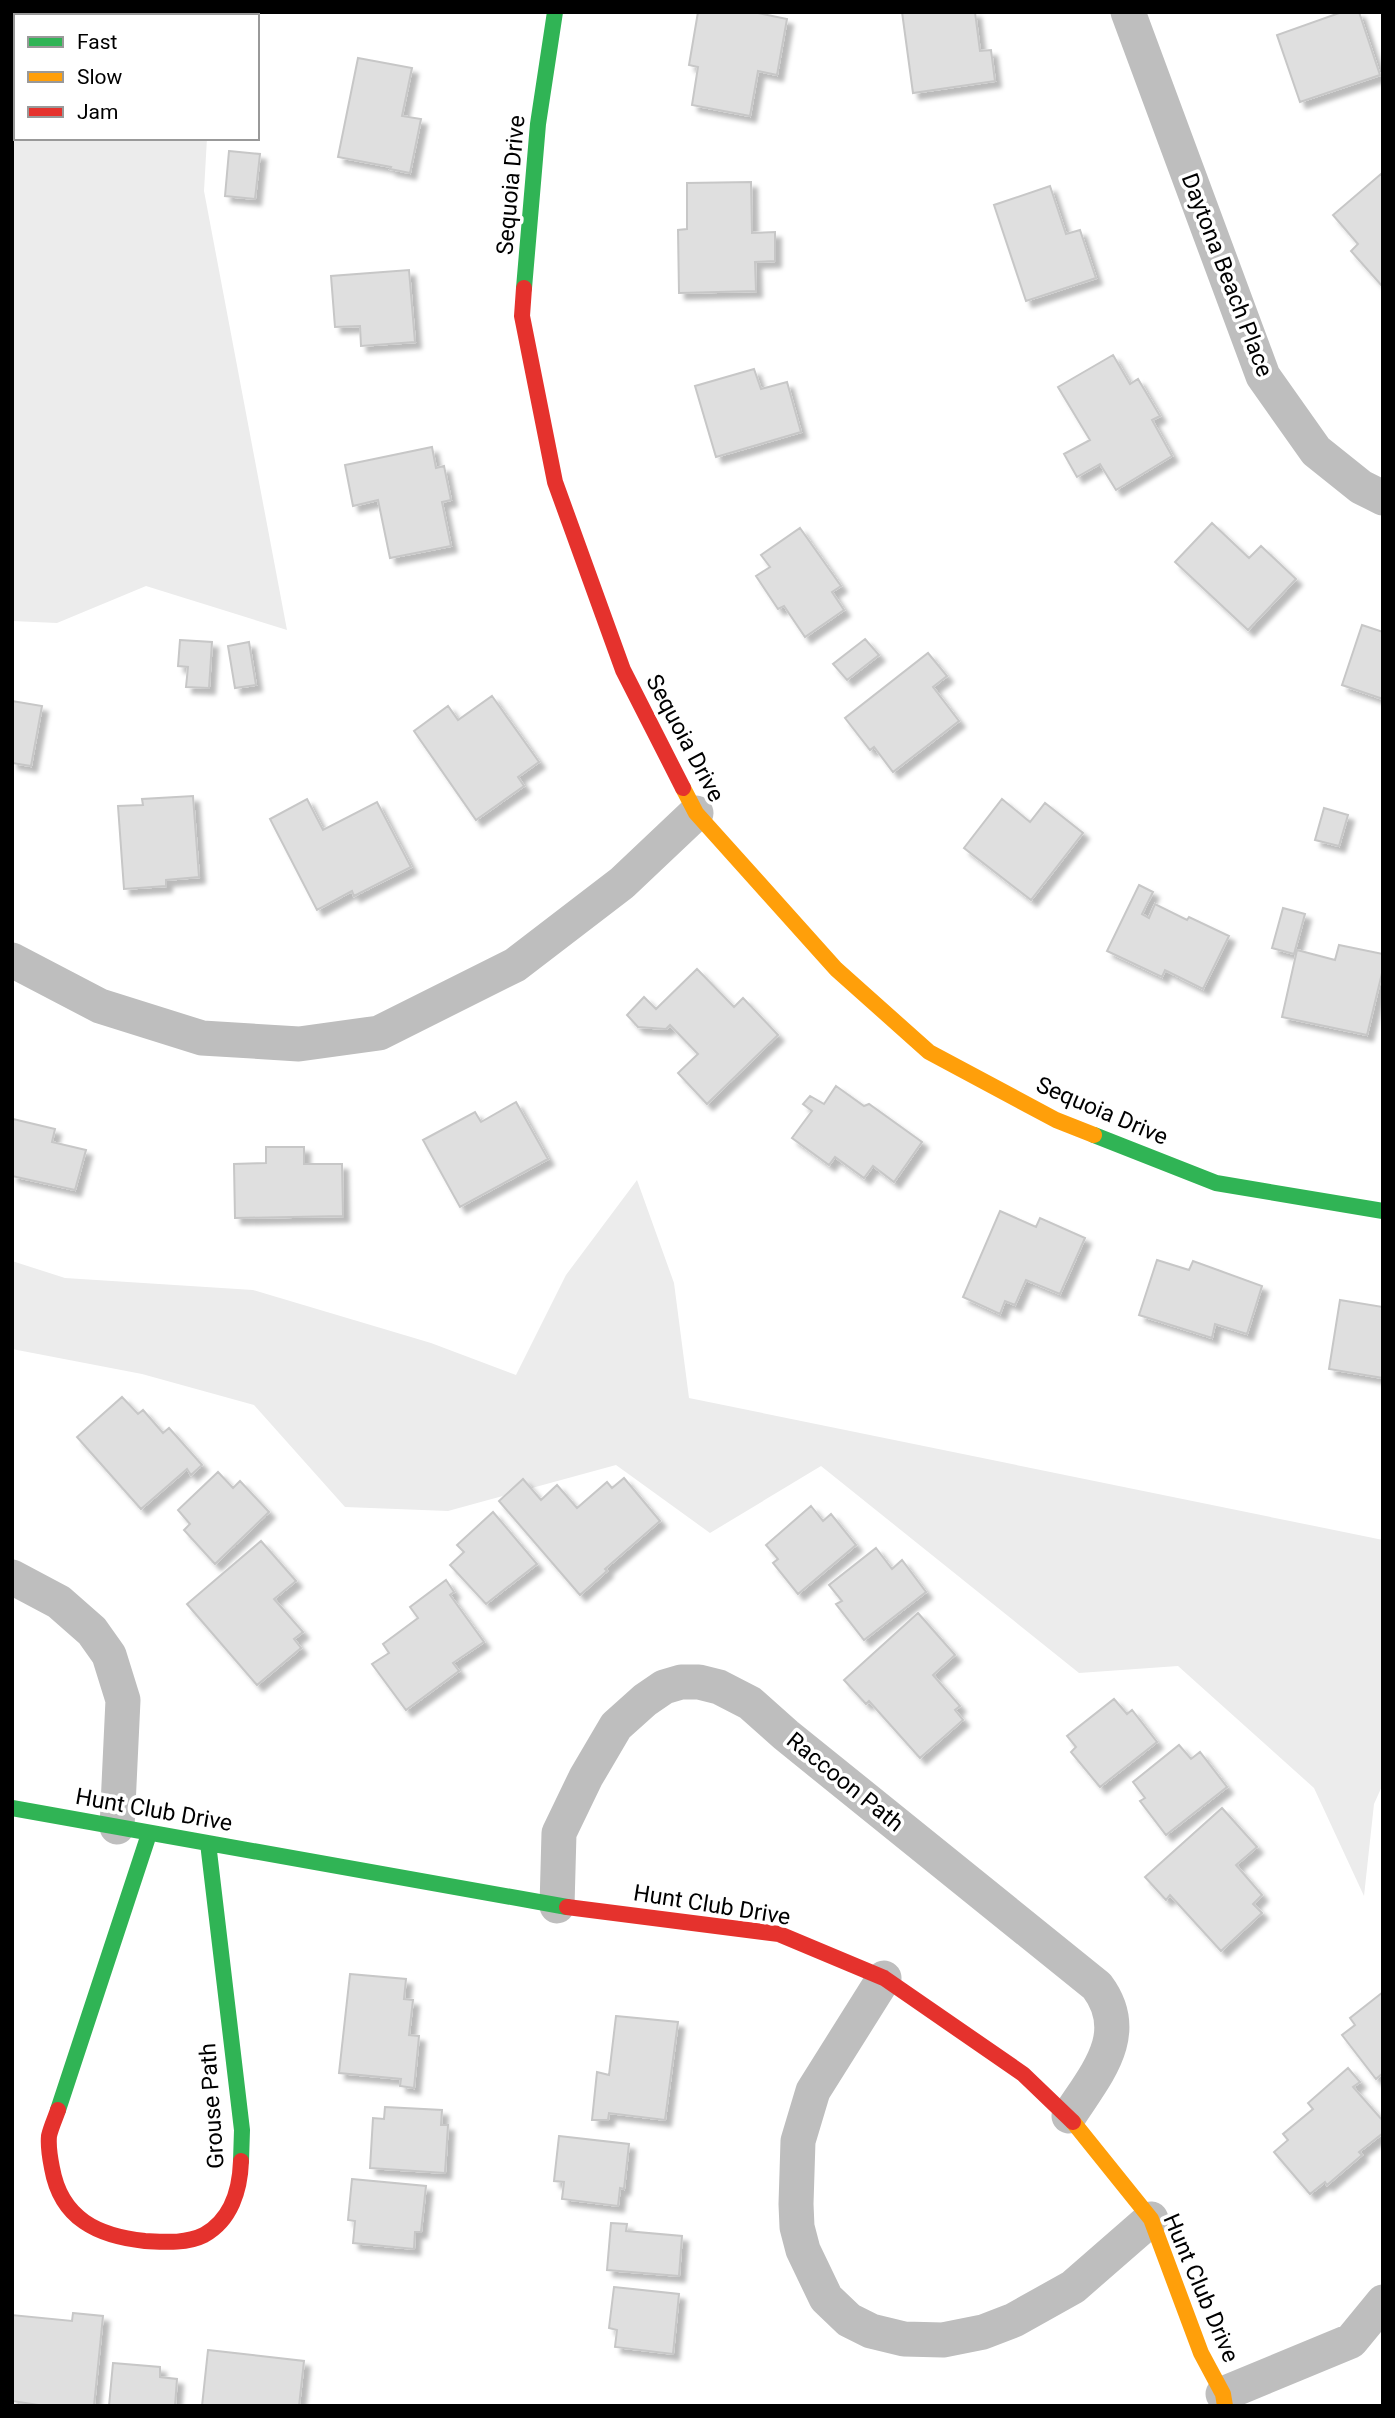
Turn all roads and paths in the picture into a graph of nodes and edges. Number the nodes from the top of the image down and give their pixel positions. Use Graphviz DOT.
graph roads {
  1 [pos="555,12"];
  2 [pos="1128,12"];
  3 [pos="1383,498"];
  4 [pos="696,813"];
  5 [pos="12,960"];
  6 [pos="1383,1211"];
  7 [pos="12,1577"];
  8 [pos="12,1808"];
  9 [pos="133,1830"];
  10 [pos="208,1843"];
  11 [pos="557,1906"];
  12 [pos="884,1978"];
  13 [pos="1069,2116"];
  14 [pos="1151,2219"];
  15 [pos="1383,2302"];
  16 [pos="1224,2400"];
  1 -- 4 [label="street, Sequoia Drive"];
  2 -- 3 [label="street, Daytona Beach Place"];
  4 -- 5 [label="street"];
  4 -- 6 [label="street, Sequoia Drive"];
  7 -- 9 [label="street"];
  8 -- 9 [label="street, Hunt Club Drive"];
  9 -- 10 [label="street, Hunt Club Drive"];
  9 -- 10 [label="street, Grouse Path"];
  10 -- 11 [label="street, Hunt Club Drive"];
  11 -- 12 [label="street, Hunt Club Drive"];
  11 -- 13 [label="street, Raccoon Path"];
  12 -- 13 [label="street, Hunt Club Drive"];
  12 -- 14 [label="street"];
  13 -- 14 [label="street, Hunt Club Drive"];
  14 -- 16 [label="street, Hunt Club Drive"];
  15 -- 16 [label="street"];
}
